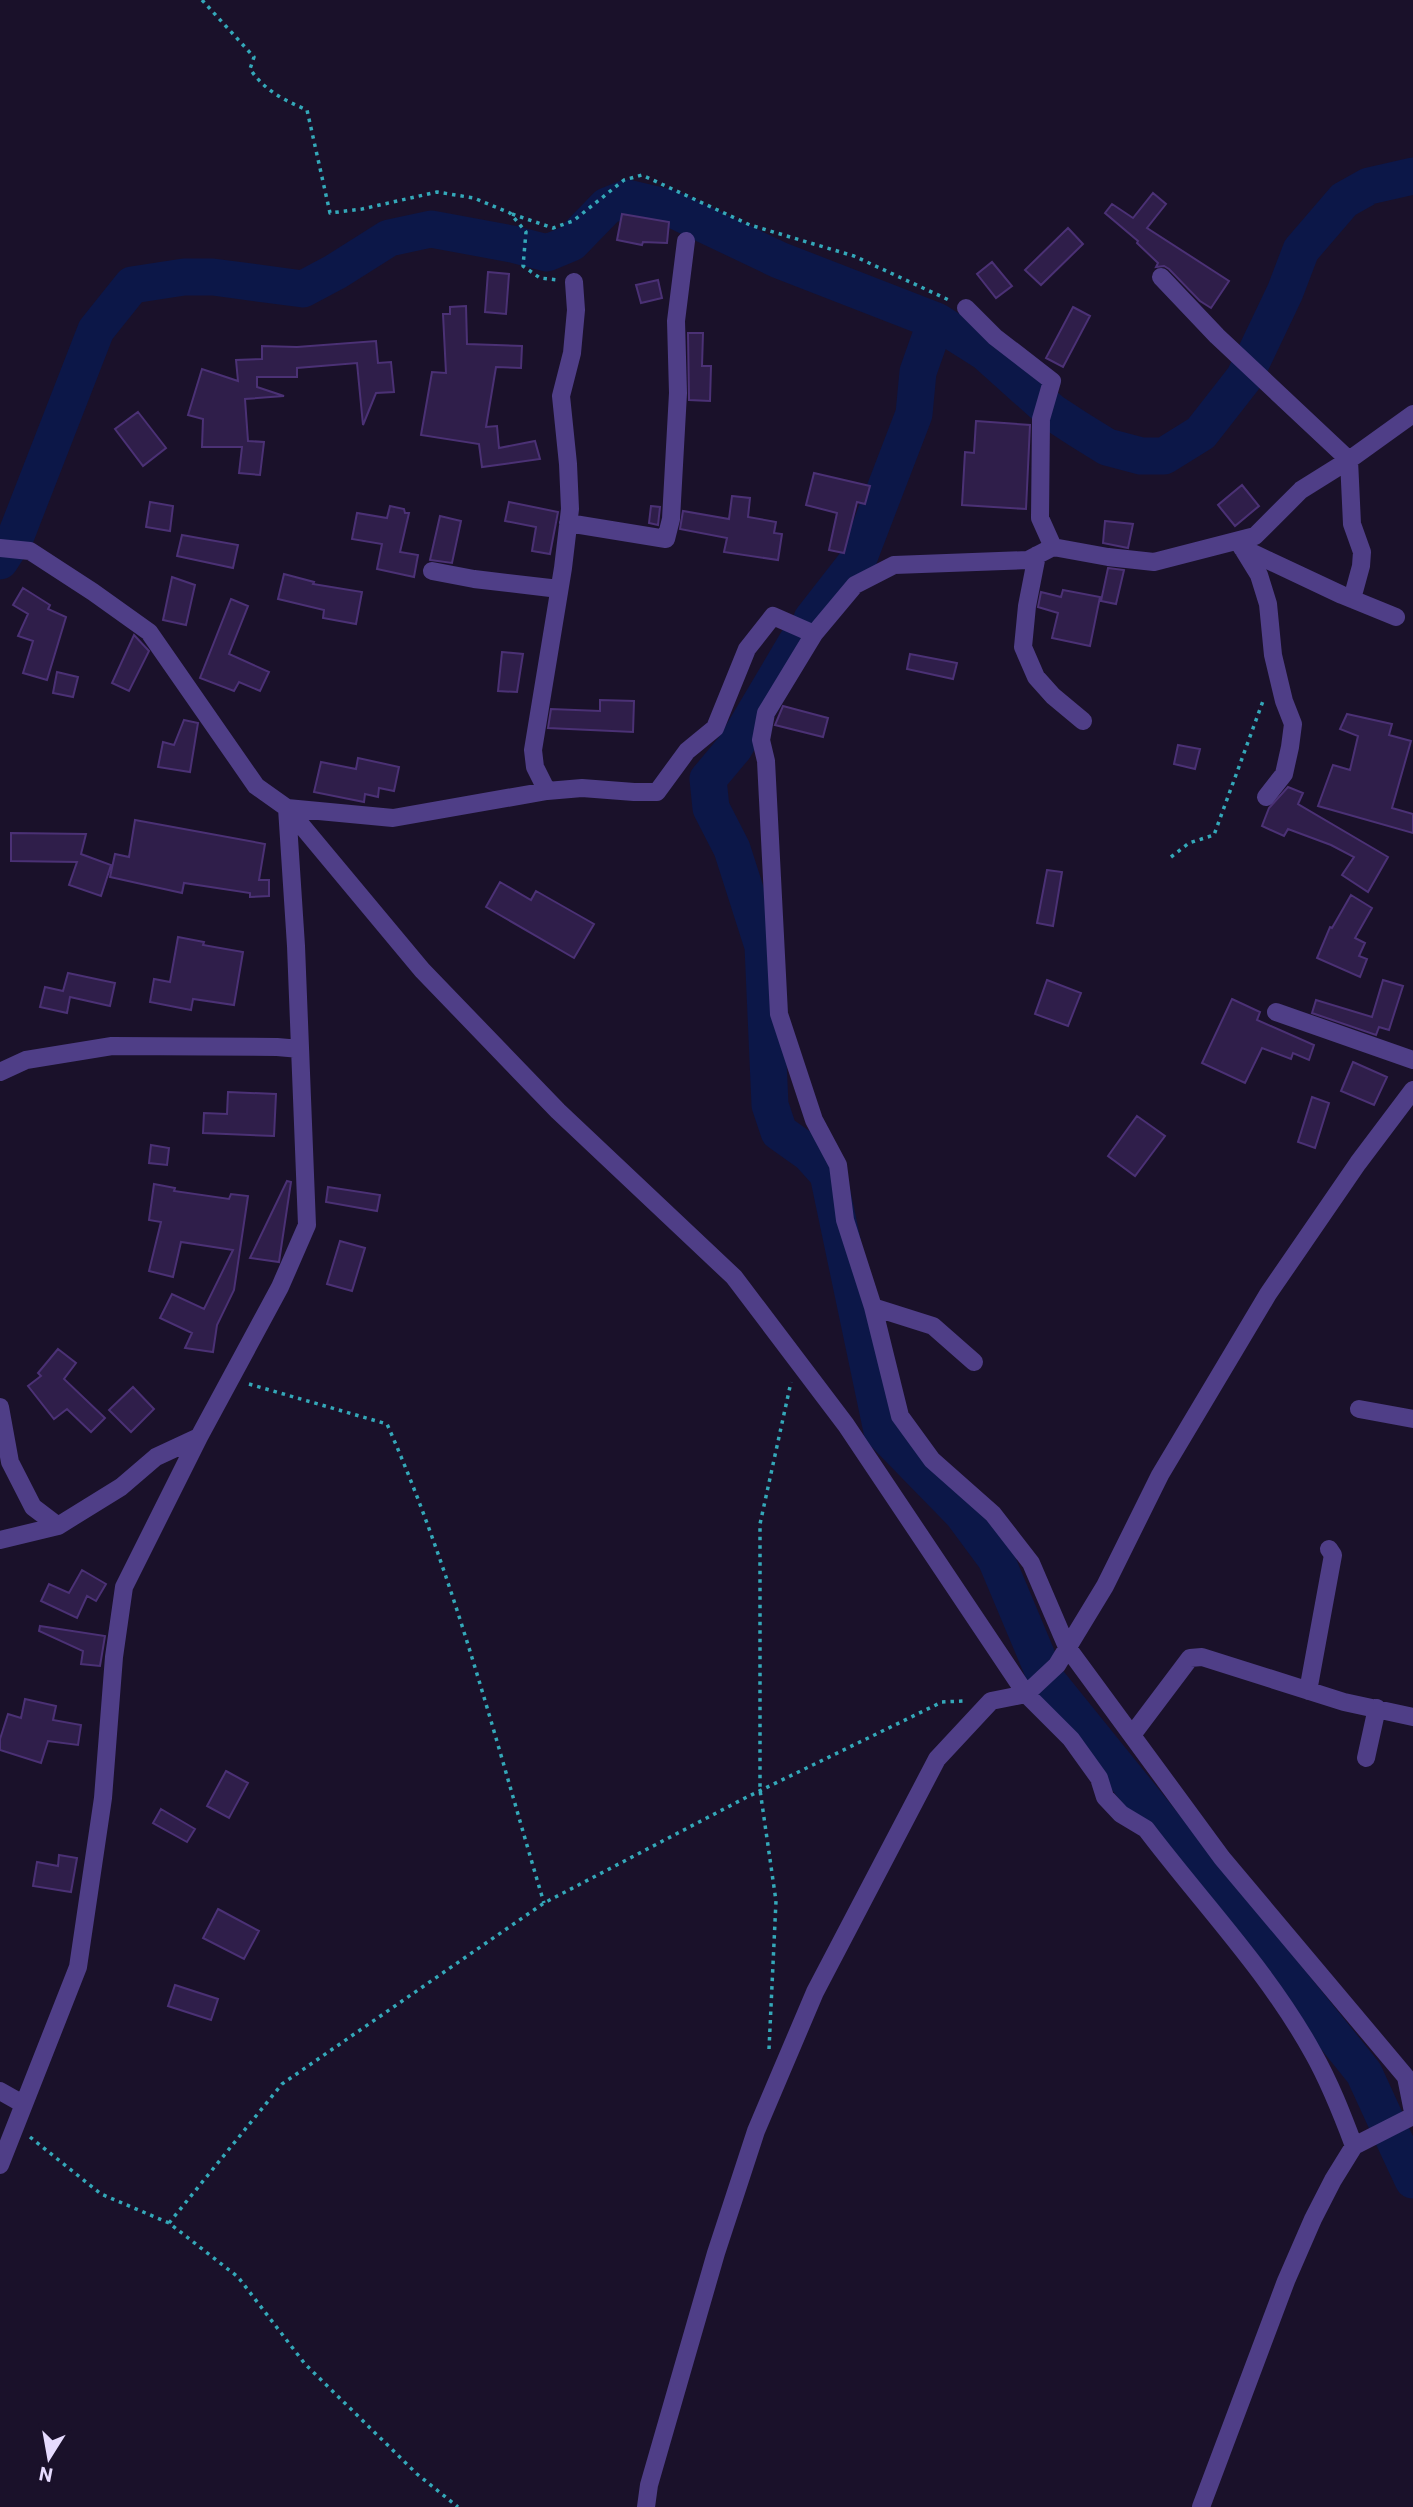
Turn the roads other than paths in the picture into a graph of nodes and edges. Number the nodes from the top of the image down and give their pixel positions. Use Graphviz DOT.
graph roads {
  1 [pos="686,241"];
  2 [pos="1161,277"];
  3 [pos="574,282"];
  4 [pos="966,307"];
  5 [pos="1413,414"];
  6 [pos="1349,460"];
  7 [pos="568,523"];
  8 [pos="1236,545"];
  9 [pos="0,548"];
  10 [pos="1045,551"];
  11 [pos="432,571"];
  12 [pos="559,589"];
  13 [pos="1352,599"];
  14 [pos="1396,617"];
  15 [pos="814,634"];
  16 [pos="1083,721"];
  17 [pos="547,791"];
  18 [pos="1266,797"];
  19 [pos="287,808"];
  20 [pos="1276,1012"];
  21 [pos="300,1049"];
  22 [pos="1413,1060"];
  23 [pos="0,1072"];
  24 [pos="1413,1090"];
  25 [pos="873,1307"];
  26 [pos="974,1362"];
  27 [pos="0,1407"];
  28 [pos="1359,1409"];
  29 [pos="1413,1419"];
  30 [pos="199,1437"];
  31 [pos="58,1526"];
  32 [pos="0,1540"];
  33 [pos="1329,1549"];
  34 [pos="1067,1647"];
  35 [pos="1308,1690"];
  36 [pos="1026,1694"];
  37 [pos="1377,1708"];
  38 [pos="1413,1717"];
  39 [pos="1132,1735"];
  40 [pos="1366,1758"];
  41 [pos="1409,2072"];
  42 [pos="0,2091"];
  43 [pos="23,2104"];
  44 [pos="1413,2114"];
  45 [pos="1354,2146"];
  46 [pos="0,2165"];
  47 [pos="646,2507"];
  48 [pos="1201,2507"];
  1 -- 7 [label="street"];
  2 -- 6 [label="street"];
  3 -- 7 [label="street"];
  4 -- 10 [label="street"];
  5 -- 6 [label="street"];
  6 -- 8 [label="street"];
  6 -- 13 [label="street"];
  7 -- 12 [label="street"];
  8 -- 10 [label="street"];
  8 -- 13 [label="street"];
  8 -- 18 [label="street"];
  9 -- 19 [label="street"];
  10 -- 15 [label="street"];
  10 -- 16 [label="street"];
  11 -- 12 [label="street"];
  12 -- 17 [label="street"];
  13 -- 14 [label="street"];
  15 -- 17 [label="street"];
  15 -- 25 [label="street"];
  17 -- 19 [label="street"];
  19 -- 21 [label="street"];
  19 -- 36 [label="street"];
  20 -- 22 [label="street"];
  21 -- 23 [label="street"];
  21 -- 30 [label="street"];
  24 -- 34 [label="street"];
  25 -- 26 [label="street"];
  25 -- 34 [label="street"];
  27 -- 31 [label="street"];
  28 -- 29 [label="street"];
  30 -- 31 [label="street"];
  30 -- 43 [label="street"];
  31 -- 32 [label="street"];
  33 -- 35 [label="street"];
  34 -- 36 [label="street"];
  34 -- 39 [label="street"];
  35 -- 37 [label="street"];
  35 -- 39 [label="street"];
  36 -- 45 [label="street"];
  36 -- 47 [label="street"];
  37 -- 38 [label="street"];
  37 -- 40 [label="street"];
  39 -- 41 [label="street"];
  41 -- 44 [label="street"];
  42 -- 43 [label="street"];
  43 -- 46 [label="street"];
  44 -- 45 [label="street"];
  45 -- 48 [label="street"];
}
